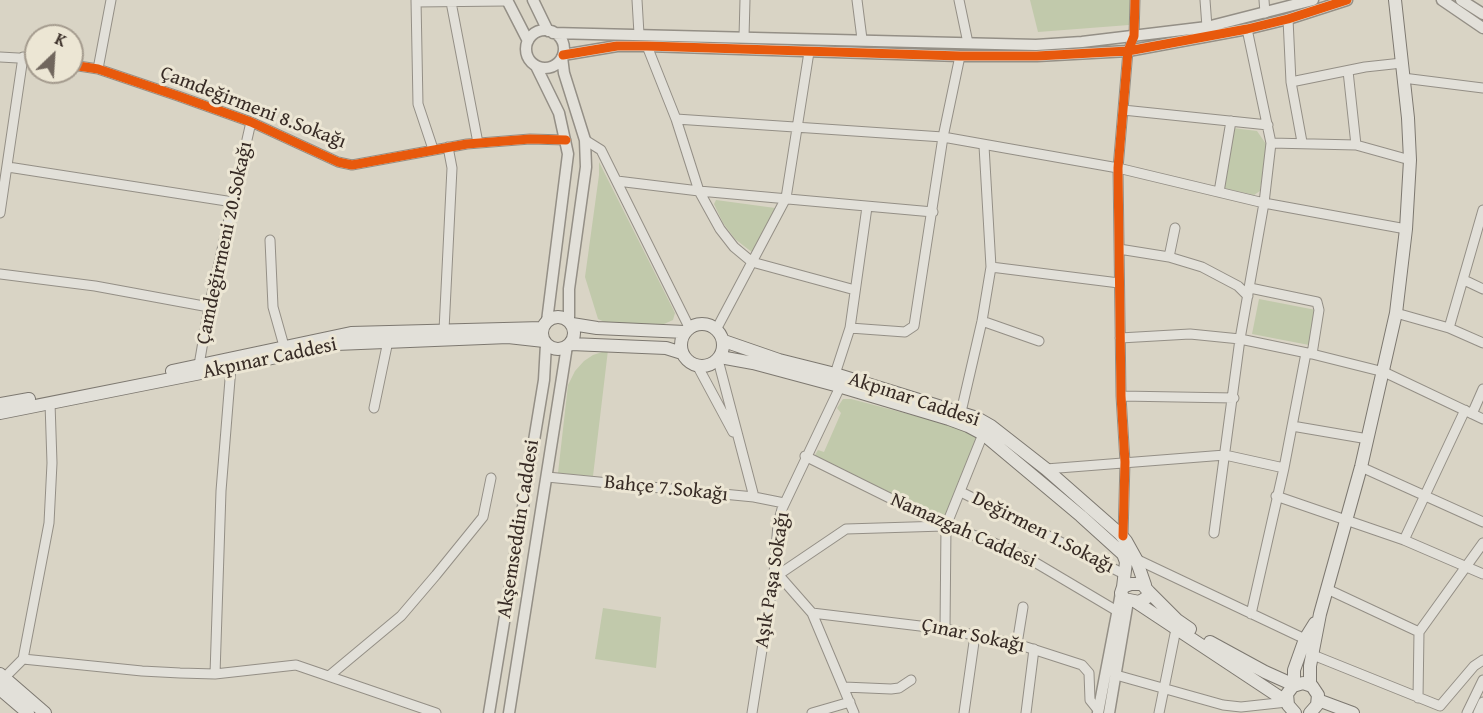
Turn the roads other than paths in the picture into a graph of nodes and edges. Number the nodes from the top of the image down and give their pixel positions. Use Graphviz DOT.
graph roads {
  1 [pos="111,0"];
  2 [pos="533,0"];
  3 [pos="637,0"];
  4 [pos="745,0"];
  5 [pos="856,0"];
  6 [pos="960,0"];
  7 [pos="1135,0"];
  8 [pos="1205,0"];
  9 [pos="1264,0"];
  10 [pos="1313,0"];
  11 [pos="1347,0"];
  12 [pos="1395,0"];
  13 [pos="1442,0"];
  14 [pos="1461,0"];
  15 [pos="416,1"];
  16 [pos="507,1"];
  17 [pos="452,2"];
  18 [pos="1265,13"];
  19 [pos="1483,14"];
  20 [pos="1288,19"];
  21 [pos="1207,27"];
  22 [pos="1483,28"];
  23 [pos="1248,29"];
  24 [pos="551,32"];
  25 [pos="639,34"];
  26 [pos="1134,36"];
  27 [pos="744,37"];
  28 [pos="862,39"];
  29 [pos="528,41"];
  30 [pos="968,43"];
  31 [pos="647,46"];
  32 [pos="1128,51"];
  33 [pos="809,52"];
  34 [pos="562,56"];
  35 [pos="960,56"];
  36 [pos="0,57"];
  37 [pos="23,57"];
  38 [pos="1402,63"];
  39 [pos="536,66"];
  40 [pos="84,67"];
  41 [pos="98,69"];
  42 [pos="1348,71"];
  43 [pos="1403,78"];
  44 [pos="1291,82"];
  45 [pos="1483,88"];
  46 [pos="1123,110"];
  47 [pos="675,119"];
  48 [pos="1231,121"];
  49 [pos="251,122"];
  50 [pos="1268,125"];
  51 [pos="796,128"];
  52 [pos="943,138"];
  53 [pos="566,140"];
  54 [pos="585,140"];
  55 [pos="1302,142"];
  56 [pos="478,143"];
  57 [pos="1271,143"];
  58 [pos="1356,145"];
  59 [pos="984,146"];
  60 [pos="448,147"];
  61 [pos="433,149"];
  62 [pos="1410,160"];
  63 [pos="8,167"];
  64 [pos="1118,168"];
  65 [pos="617,181"];
  66 [pos="699,191"];
  67 [pos="1219,192"];
  68 [pos="786,198"];
  69 [pos="233,202"];
  70 [pos="1264,203"];
  71 [pos="867,207"];
  72 [pos="1483,210"];
  73 [pos="933,212"];
  74 [pos="0,213"];
  75 [pos="1176,228"];
  76 [pos="1406,229"];
  77 [pos="270,240"];
  78 [pos="1119,249"];
  79 [pos="1169,257"];
  80 [pos="752,262"];
  81 [pos="991,267"];
  82 [pos="0,274"];
  83 [pos="1464,280"];
  84 [pos="1119,283"];
  85 [pos="1483,289"];
  86 [pos="855,290"];
  87 [pos="1249,292"];
  88 [pos="209,307"];
  89 [pos="1396,313"];
  90 [pos="982,321"];
  91 [pos="571,322"];
  92 [pos="717,328"];
  93 [pos="850,328"];
  94 [pos="1449,328"];
  95 [pos="687,329"];
  96 [pos="444,330"];
  97 [pos="545,334"];
  98 [pos="1120,338"];
  99 [pos="1240,339"];
  100 [pos="724,340"];
  101 [pos="388,341"];
  102 [pos="1038,341"];
  103 [pos="1483,343"];
  104 [pos="569,345"];
  105 [pos="284,346"];
  106 [pos="682,352"];
  107 [pos="1309,354"];
  108 [pos="719,359"];
  109 [pos="199,365"];
  110 [pos="697,365"];
  111 [pos="231,367"];
  112 [pos="1384,372"];
  113 [pos="835,374"];
  114 [pos="840,387"];
  115 [pos="1483,389"];
  116 [pos="1121,396"];
  117 [pos="1234,398"];
  118 [pos="50,403"];
  119 [pos="0,404"];
  120 [pos="374,408"];
  121 [pos="961,412"];
  122 [pos="1468,412"];
  123 [pos="0,413"];
  124 [pos="1483,419"];
  125 [pos="1292,426"];
  126 [pos="983,435"];
  127 [pos="1368,439"];
  128 [pos="740,445"];
  129 [pos="1225,455"];
  130 [pos="806,456"];
  131 [pos="1125,462"];
  132 [pos="1361,467"];
  133 [pos="1284,468"];
  134 [pos="1046,469"];
  135 [pos="548,477"];
  136 [pos="491,478"];
  137 [pos="961,492"];
  138 [pos="1276,496"];
  139 [pos="754,497"];
  140 [pos="1425,497"];
  141 [pos="784,503"];
  142 [pos="1347,520"];
  143 [pos="1483,522"];
  144 [pos="946,526"];
  145 [pos="1214,532"];
  146 [pos="1123,536"];
  147 [pos="1404,540"];
  148 [pos="1483,543"];
  149 [pos="1136,559"];
  150 [pos="1466,566"];
  151 [pos="776,573"];
  152 [pos="1124,574"];
  153 [pos="1483,574"];
  154 [pos="1147,589"];
  155 [pos="1327,589"];
  156 [pos="1127,596"];
  157 [pos="1023,607"];
  158 [pos="1117,611"];
  159 [pos="812,613"];
  160 [pos="1251,614"];
  161 [pos="1320,614"];
  162 [pos="945,628"];
  163 [pos="1176,629"];
  164 [pos="1419,632"];
  165 [pos="975,635"];
  166 [pos="1305,639"];
  167 [pos="1017,644"];
  168 [pos="1034,649"];
  169 [pos="1313,655"];
  170 [pos="23,658"];
  171 [pos="1483,660"];
  172 [pos="215,674"];
  173 [pos="1116,675"];
  174 [pos="329,676"];
  175 [pos="911,680"];
  176 [pos="1483,680"];
  177 [pos="1,681"];
  178 [pos="1294,685"];
  179 [pos="1310,685"];
  180 [pos="843,687"];
  181 [pos="1163,688"];
  182 [pos="1418,698"];
  183 [pos="1318,700"];
  184 [pos="850,702"];
  185 [pos="1483,702"];
  186 [pos="1223,705"];
  187 [pos="1291,709"];
  188 [pos="1102,712"];
  189 [pos="28,713"];
  190 [pos="45,713"];
  191 [pos="436,713"];
  192 [pos="489,713"];
  193 [pos="509,713"];
  194 [pos="752,713"];
  195 [pos="812,713"];
  196 [pos="854,713"];
  197 [pos="964,713"];
  198 [pos="1026,713"];
  199 [pos="1159,713"];
  200 [pos="1212,713"];
  201 [pos="1310,713"];
  202 [pos="1353,713"];
  203 [pos="1467,713"];
  204 [pos="1478,713"];
  1 -- 41 [label="street"];
  2 -- 24 [label="street"];
  3 -- 25 [label="street"];
  4 -- 27 [label="street"];
  5 -- 28 [label="street"];
  6 -- 30 [label="street"];
  7 -- 26 [label="street"];
  8 -- 21 [label="street"];
  9 -- 18 [label="street"];
  10 -- 18 [label="street"];
  11 -- 20 [label="street"];
  12 -- 38 [label="main road"];
  13 -- 22 [label="street"];
  14 -- 19 [label="street"];
  15 -- 17 [label="street"];
  15 -- 61 [label="street"];
  16 -- 17 [label="street"];
  16 -- 29 [label="street"];
  17 -- 56 [label="street"];
  18 -- 21 [label="street"];
  20 -- 23 [label="street"];
  20 -- 44 [label="street"];
  21 -- 26 [label="street"];
  23 -- 32 [label="street"];
  23 -- 50 [label="street"];
  24 -- 25 [label="street"];
  24 -- 29 [label="street"];
  24 -- 34 [label="street"];
  25 -- 27 [label="street"];
  26 -- 30 [label="street"];
  26 -- 32 [label="street"];
  27 -- 28 [label="street"];
  28 -- 30 [label="street"];
  29 -- 39 [label="street"];
  31 -- 33 [label="street"];
  31 -- 34 [label="street"];
  31 -- 47 [label="street"];
  32 -- 35 [label="street"];
  32 -- 46 [label="street"];
  33 -- 35 [label="street"];
  33 -- 51 [label="street"];
  34 -- 39 [label="street"];
  34 -- 54 [label="street"];
  35 -- 52 [label="street"];
  36 -- 37 [label="street"];
  37 -- 63 [label="street"];
  38 -- 42 [label="street"];
  38 -- 43 [label="main road"];
  39 -- 53 [label="street, Akşemseddin Caddesi"];
  40 -- 41 [label="street, Çamdeğirmeni 8.Sokağı"];
  41 -- 49 [label="street, Çamdeğirmeni 8.Sokağı"];
  42 -- 44 [label="street"];
  42 -- 58 [label="street"];
  43 -- 45 [label="street"];
  43 -- 62 [label="main road"];
  44 -- 55 [label="street"];
  46 -- 48 [label="street"];
  46 -- 64 [label="street"];
  47 -- 51 [label="street"];
  47 -- 66 [label="street"];
  48 -- 50 [label="street"];
  48 -- 67 [label="street"];
  49 -- 61 [label="street, Çamdeğirmeni 8.Sokağı"];
  49 -- 69 [label="street, Çamdeğirmeni 20.Sokağı"];
  50 -- 57 [label="street"];
  51 -- 52 [label="street"];
  51 -- 68 [label="street"];
  52 -- 59 [label="street"];
  52 -- 73 [label="street"];
  53 -- 56 [label="street, Çamdeğirmeni 8.Sokağı"];
  53 -- 97 [label="street, Akşemseddin Caddesi"];
  54 -- 65 [label="street"];
  54 -- 91 [label="street"];
  55 -- 57 [label="street"];
  55 -- 58 [label="street"];
  56 -- 60 [label="street, Çamdeğirmeni 8.Sokağı"];
  57 -- 70 [label="street"];
  58 -- 62 [label="street"];
  59 -- 64 [label="street"];
  59 -- 81 [label="street"];
  60 -- 61 [label="street, Çamdeğirmeni 8.Sokağı"];
  60 -- 96 [label="street"];
  62 -- 76 [label="main road"];
  63 -- 69 [label="street"];
  63 -- 74 [label="street"];
  64 -- 67 [label="street"];
  64 -- 78 [label="street"];
  65 -- 66 [label="street"];
  65 -- 95 [label="street"];
  66 -- 68 [label="street"];
  66 -- 80 [label="street"];
  67 -- 70 [label="street"];
  68 -- 71 [label="street"];
  68 -- 80 [label="street"];
  69 -- 88 [label="street, Çamdeğirmeni 20.Sokağı"];
  70 -- 76 [label="street"];
  70 -- 87 [label="street"];
  71 -- 73 [label="street"];
  71 -- 86 [label="street"];
  72 -- 83 [label="street"];
  73 -- 93 [label="street"];
  75 -- 79 [label="street"];
  76 -- 89 [label="main road"];
  77 -- 105 [label="street"];
  78 -- 79 [label="street"];
  78 -- 84 [label="street"];
  79 -- 87 [label="street"];
  80 -- 86 [label="street"];
  80 -- 92 [label="street"];
  81 -- 84 [label="street"];
  81 -- 90 [label="street"];
  82 -- 88 [label="street"];
  83 -- 85 [label="street"];
  83 -- 94 [label="street"];
  84 -- 98 [label="street"];
  86 -- 93 [label="street"];
  87 -- 99 [label="street"];
  87 -- 107 [label="street"];
  88 -- 109 [label="street, Çamdeğirmeni 20.Sokağı"];
  89 -- 94 [label="street"];
  89 -- 112 [label="main road"];
  90 -- 102 [label="street"];
  90 -- 121 [label="street"];
  91 -- 95 [label="main road"];
  91 -- 97 [label="main road"];
  91 -- 104 [label="main road"];
  92 -- 95 [label="main road"];
  92 -- 100 [label="main road"];
  93 -- 113 [label="street"];
  94 -- 103 [label="street"];
  95 -- 106 [label="main road"];
  96 -- 97 [label="main road, Akpınar Caddesi"];
  96 -- 105 [label="main road, Akpınar Caddesi"];
  97 -- 101 [label="main road, Akpınar Caddesi"];
  97 -- 104 [label="main road"];
  97 -- 192 [label="street, Akşemseddin Caddesi"];
  98 -- 99 [label="street"];
  98 -- 116 [label="street"];
  99 -- 107 [label="street"];
  99 -- 117 [label="street"];
  100 -- 108 [label="main road"];
  100 -- 113 [label="main road, Akpınar Caddesi"];
  101 -- 111 [label="main road, Akpınar Caddesi"];
  101 -- 120 [label="street"];
  104 -- 106 [label="main road"];
  104 -- 135 [label="street, Akşemseddin Caddesi"];
  105 -- 109 [label="main road, Akpınar Caddesi"];
  106 -- 110 [label="main road"];
  107 -- 112 [label="street"];
  107 -- 125 [label="street"];
  108 -- 110 [label="main road"];
  108 -- 114 [label="main road, Akpınar Caddesi"];
  108 -- 128 [label="street"];
  109 -- 119 [label="main road, Akpınar Caddesi"];
  110 -- 128 [label="street"];
  111 -- 118 [label="main road, Akpınar Caddesi"];
  111 -- 172 [label="street"];
  112 -- 122 [label="street"];
  112 -- 127 [label="main road"];
  113 -- 121 [label="main road, Akpınar Caddesi"];
  114 -- 126 [label="main road, Akpınar Caddesi"];
  114 -- 130 [label="street, Aşık Paşa Sokağı"];
  115 -- 122 [label="street"];
  116 -- 117 [label="street"];
  116 -- 131 [label="street"];
  117 -- 129 [label="street"];
  118 -- 123 [label="main road, Akpınar Caddesi"];
  118 -- 170 [label="street"];
  121 -- 134 [label="main road, Akpınar Caddesi"];
  122 -- 124 [label="street"];
  122 -- 140 [label="street"];
  125 -- 127 [label="street"];
  125 -- 133 [label="street"];
  126 -- 137 [label="street"];
  126 -- 152 [label="main road, Akpınar Caddesi"];
  127 -- 132 [label="main road"];
  128 -- 139 [label="street"];
  129 -- 131 [label="street"];
  129 -- 133 [label="street"];
  129 -- 145 [label="street"];
  130 -- 141 [label="street, Aşık Paşa Sokağı"];
  130 -- 144 [label="street, Namazgah Caddesi"];
  131 -- 134 [label="street"];
  131 -- 146 [label="street"];
  132 -- 140 [label="street"];
  132 -- 142 [label="main road"];
  133 -- 138 [label="street"];
  134 -- 146 [label="main road, Akpınar Caddesi"];
  135 -- 139 [label="street, Bahçe 7.Sokağı"];
  135 -- 193 [label="street, Akşemseddin Caddesi"];
  136 -- 174 [label="street"];
  137 -- 144 [label="street"];
  137 -- 152 [label="street, Değirmen 1.Sokağı"];
  138 -- 142 [label="street"];
  138 -- 160 [label="street"];
  139 -- 141 [label="street, Bahçe 7.Sokağı"];
  140 -- 143 [label="street"];
  140 -- 147 [label="street"];
  141 -- 151 [label="street, Aşık Paşa Sokağı"];
  142 -- 147 [label="street"];
  142 -- 155 [label="main road"];
  144 -- 151 [label="street"];
  144 -- 158 [label="street, Namazgah Caddesi"];
  144 -- 162 [label="street"];
  146 -- 149 [label="main road, Akpınar Caddesi"];
  147 -- 150 [label="street"];
  148 -- 150 [label="street"];
  149 -- 154 [label="main road, Akpınar Caddesi"];
  149 -- 160 [label="street"];
  150 -- 153 [label="street"];
  150 -- 164 [label="street"];
  151 -- 159 [label="street"];
  151 -- 194 [label="street, Aşık Paşa Sokağı"];
  152 -- 156 [label="main road, Akpınar Caddesi"];
  154 -- 156 [label="main road"];
  154 -- 156 [label="main road"];
  154 -- 178 [label="main road, Akpınar Caddesi"];
  155 -- 161 [label="main road"];
  155 -- 164 [label="street"];
  156 -- 158 [label="street"];
  156 -- 163 [label="main road"];
  156 -- 173 [label="street"];
  157 -- 167 [label="street"];
  158 -- 188 [label="street"];
  159 -- 162 [label="street, Çınar Sokağı"];
  159 -- 180 [label="street"];
  160 -- 166 [label="street"];
  161 -- 166 [label="main road"];
  161 -- 169 [label="main road"];
  162 -- 165 [label="street, Çınar Sokağı"];
  163 -- 181 [label="street"];
  163 -- 187 [label="main road"];
  164 -- 182 [label="street"];
  165 -- 167 [label="street, Çınar Sokağı"];
  165 -- 197 [label="street"];
  166 -- 178 [label="main road"];
  167 -- 168 [label="street, Çınar Sokağı"];
  168 -- 188 [label="street, Çınar Sokağı"];
  168 -- 198 [label="street"];
  169 -- 179 [label="main road"];
  169 -- 182 [label="street"];
  170 -- 172 [label="street"];
  170 -- 177 [label="street"];
  171 -- 182 [label="street"];
  172 -- 174 [label="street"];
  173 -- 181 [label="street"];
  173 -- 188 [label="street"];
  174 -- 191 [label="street"];
  175 -- 180 [label="street"];
  176 -- 203 [label="street"];
  177 -- 189 [label="main road"];
  177 -- 190 [label="main road"];
  178 -- 179 [label="main road"];
  178 -- 187 [label="main road"];
  179 -- 183 [label="main road"];
  180 -- 184 [label="street"];
  181 -- 186 [label="street"];
  181 -- 199 [label="street"];
  183 -- 201 [label="main road"];
  183 -- 202 [label="main road"];
  184 -- 195 [label="street"];
  184 -- 196 [label="street"];
  185 -- 204 [label="street"];
  186 -- 187 [label="street"];
  186 -- 200 [label="street"];
}
